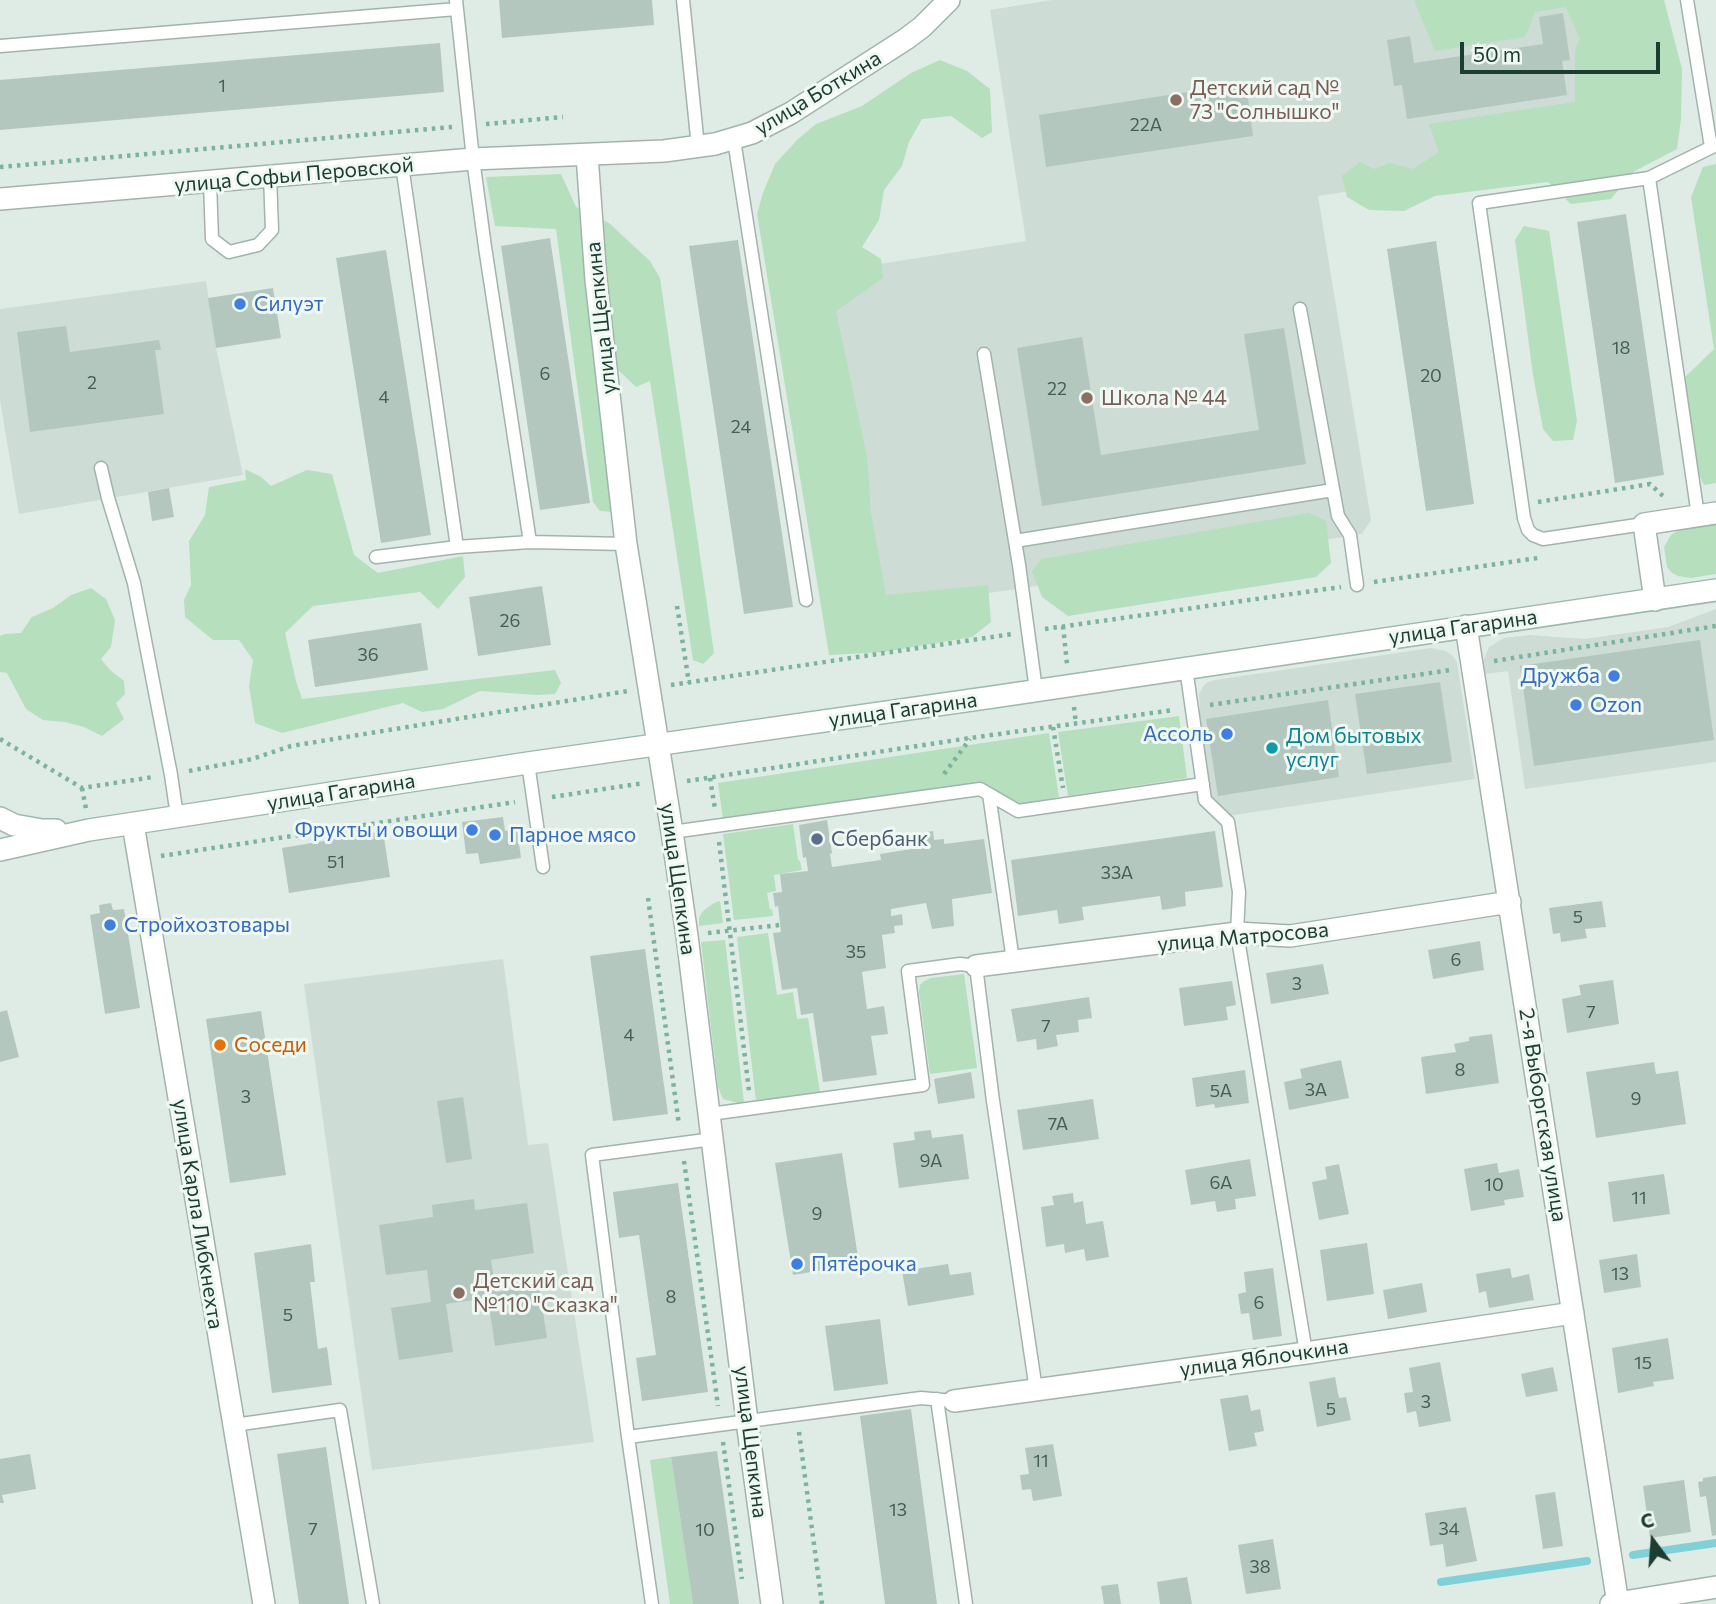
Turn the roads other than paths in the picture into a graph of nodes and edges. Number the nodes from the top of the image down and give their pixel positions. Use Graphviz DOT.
graph roads {
  1 [pos="683,0"];
  2 [pos="1687,0"];
  3 [pos="951,1"];
  4 [pos="457,5"];
  5 [pos="0,46"];
  6 [pos="734,140"];
  7 [pos="1713,146"];
  8 [pos="698,147"];
  9 [pos="587,155"];
  10 [pos="473,159"];
  11 [pos="402,165"];
  12 [pos="270,177"];
  13 [pos="1649,178"];
  14 [pos="210,182"];
  15 [pos="0,199"];
  16 [pos="1300,309"];
  17 [pos="984,354"];
  18 [pos="101,468"];
  19 [pos="1333,490"];
  20 [pos="1707,514"];
  21 [pos="1644,524"];
  22 [pos="1015,541"];
  23 [pos="530,542"];
  24 [pos="626,544"];
  25 [pos="457,547"];
  26 [pos="376,557"];
  27 [pos="1357,584"];
  28 [pos="1716,590"];
  29 [pos="806,600"];
  30 [pos="1655,600"];
  31 [pos="1466,626"];
  32 [pos="1186,668"];
  33 [pos="1037,690"];
  34 [pos="657,746"];
  35 [pos="528,763"];
  36 [pos="1203,785"];
  37 [pos="989,794"];
  38 [pos="177,817"];
  39 [pos="0,818"];
  40 [pos="133,824"];
  41 [pos="89,830"];
  42 [pos="672,832"];
  43 [pos="0,849"];
  44 [pos="543,867"];
  45 [pos="1510,902"];
  46 [pos="1237,933"];
  47 [pos="1013,961"];
  48 [pos="976,966"];
  49 [pos="710,1114"];
  50 [pos="713,1139"];
  51 [pos="1573,1313"];
  52 [pos="1306,1353"];
  53 [pos="1036,1390"];
  54 [pos="945,1400"];
  55 [pos="747,1421"];
  56 [pos="234,1425"];
  57 [pos="628,1437"];
  58 [pos="1716,1587"];
  59 [pos="264,1604"];
  60 [pos="373,1604"];
  61 [pos="652,1604"];
  62 [pos="772,1604"];
  63 [pos="966,1604"];
  64 [pos="1616,1604"];
  1 -- 8 [label="lane"];
  2 -- 7 [label="lane"];
  3 -- 6 [label="street, улица Боткина"];
  4 -- 5 [label="lane"];
  4 -- 10 [label="lane"];
  6 -- 8 [label="street, улица Боткина"];
  6 -- 29 [label="lane"];
  7 -- 13 [label="lane"];
  8 -- 9 [label="street, улица Боткина"];
  9 -- 10 [label="street, улица Софьи Перовской"];
  9 -- 24 [label="street, улица Щепкина"];
  10 -- 11 [label="street, улица Софьи Перовской"];
  10 -- 23 [label="lane"];
  11 -- 12 [label="street, улица Софьи Перовской"];
  11 -- 25 [label="lane"];
  12 -- 14 [label="street, улица Софьи Перовской"];
  12 -- 14 [label="lane"];
  13 -- 20 [label="lane"];
  13 -- 21 [label="lane"];
  14 -- 15 [label="street, улица Софьи Перовской"];
  16 -- 19 [label="lane"];
  17 -- 22 [label="lane"];
  18 -- 38 [label="lane"];
  19 -- 22 [label="lane"];
  19 -- 27 [label="lane"];
  20 -- 21 [label="street"];
  21 -- 30 [label="street"];
  22 -- 33 [label="lane"];
  23 -- 24 [label="lane"];
  23 -- 25 [label="lane"];
  24 -- 34 [label="street, улица Щепкина"];
  25 -- 26 [label="lane"];
  28 -- 30 [label="street, улица Гагарина"];
  30 -- 31 [label="street, улица Гагарина"];
  31 -- 32 [label="street, улица Гагарина"];
  31 -- 45 [label="street, 2-я Выборгская улица"];
  32 -- 33 [label="street, улица Гагарина"];
  32 -- 36 [label="lane"];
  33 -- 34 [label="street, улица Гагарина"];
  34 -- 35 [label="street, улица Гагарина"];
  34 -- 42 [label="street, улица Щепкина"];
  35 -- 38 [label="street, улица Гагарина"];
  35 -- 44 [label="lane"];
  36 -- 37 [label="lane"];
  36 -- 46 [label="lane"];
  37 -- 42 [label="lane"];
  37 -- 47 [label="lane"];
  38 -- 40 [label="street, улица Гагарина"];
  39 -- 41 [label="street, улица Гагарина"];
  40 -- 41 [label="street, улица Гагарина"];
  40 -- 56 [label="street, улица Карла Либкнехта"];
  41 -- 43 [label="street, улица Гагарина"];
  42 -- 49 [label="street, улица Щепкина"];
  45 -- 46 [label="street, улица Матросова"];
  45 -- 51 [label="street, 2-я Выборгская улица"];
  46 -- 47 [label="street, улица Матросова"];
  46 -- 52 [label="lane"];
  47 -- 48 [label="street, улица Матросова"];
  48 -- 49 [label="lane"];
  48 -- 53 [label="lane"];
  49 -- 50 [label="street, улица Щепкина"];
  50 -- 55 [label="street, улица Щепкина"];
  50 -- 57 [label="lane"];
  51 -- 52 [label="street, улица Яблочкина"];
  51 -- 64 [label="street, 2-я Выборгская улица"];
  52 -- 53 [label="street, улица Яблочкина"];
  53 -- 54 [label="street, улица Яблочкина"];
  54 -- 55 [label="lane"];
  54 -- 63 [label="lane"];
  55 -- 57 [label="lane"];
  55 -- 62 [label="street, улица Щепкина"];
  56 -- 59 [label="street, улица Карла Либкнехта"];
  56 -- 60 [label="lane"];
  57 -- 61 [label="lane"];
  58 -- 64 [label="street"];
}
